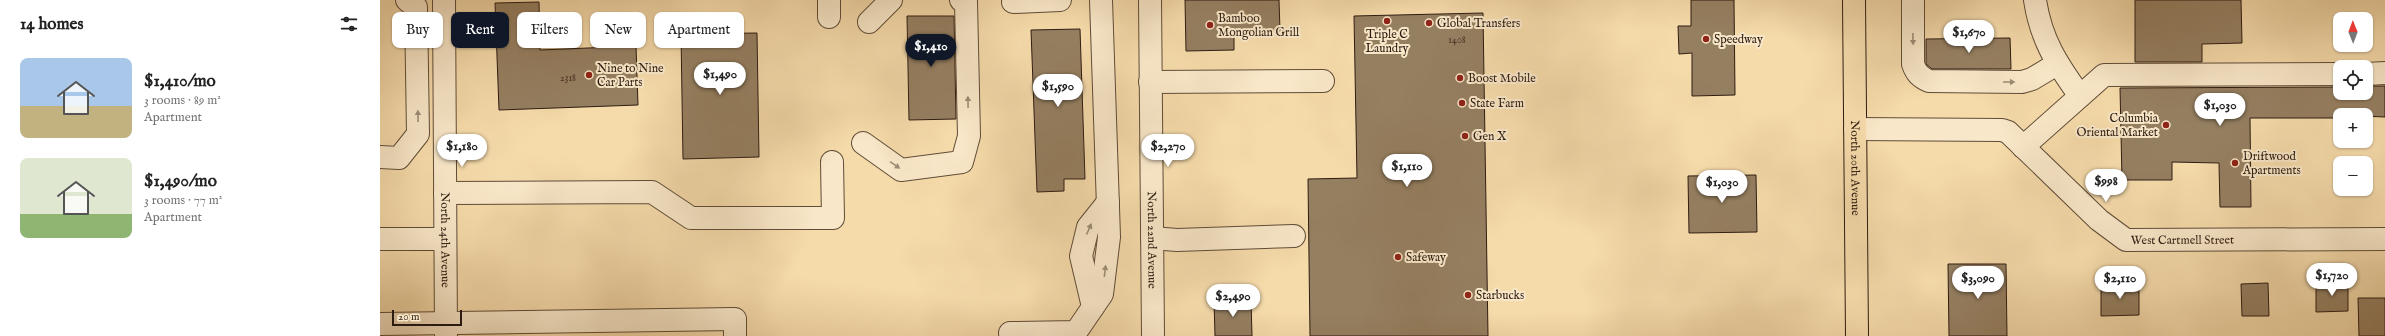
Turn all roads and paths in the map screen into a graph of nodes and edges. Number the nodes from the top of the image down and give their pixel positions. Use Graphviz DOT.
graph roads {
  1 [pos="407,0"];
  2 [pos="444,0"];
  3 [pos="890,0"];
  4 [pos="961,0"];
  5 [pos="1060,0"];
  6 [pos="1101,0"];
  7 [pos="1150,0"];
  8 [pos="1854,0"];
  9 [pos="1913,0"];
  10 [pos="2035,0"];
  11 [pos="1013,2"];
  12 [pos="869,22"];
  13 [pos="2057,64"];
  14 [pos="2385,73"];
  15 [pos="2333,74"];
  16 [pos="2373,74"];
  17 [pos="1323,81"];
  18 [pos="1150,82"];
  19 [pos="2080,96"];
  20 [pos="1854,129"];
  21 [pos="863,143"];
  22 [pos="2023,147"];
  23 [pos="380,157"];
  24 [pos="832,162"];
  25 [pos="445,193"];
  26 [pos="1294,236"];
  27 [pos="1152,238"];
  28 [pos="380,239"];
  29 [pos="445,239"];
  30 [pos="2385,239"];
  31 [pos="380,324"];
  32 [pos="446,330"];
  33 [pos="1010,333"];
  34 [pos="735,336"];
  35 [pos="1153,336"];
  36 [pos="1857,336"];
  23 -- 1 [label="street, one-way"];
  2 -- 25 [label="street, North 24th Avenue"];
  3 -- 12 [label="street"];
  21 -- 4 [label="street, one-way"];
  5 -- 11 [label="street"];
  33 -- 6 [label="street, one-way"];
  7 -- 18 [label="street, North 22nd Avenue"];
  8 -- 20 [label="main road, North 20th Avenue"];
  9 -- 13 [label="street, one-way"];
  10 -- 13 [label="street"];
  13 -- 19 [label="street"];
  14 -- 16 [label="street"];
  15 -- 19 [label="street"];
  17 -- 18 [label="street"];
  18 -- 27 [label="street, North 22nd Avenue"];
  19 -- 22 [label="street"];
  20 -- 22 [label="street, West Cartmell Street"];
  20 -- 36 [label="main road, North 20th Avenue"];
  22 -- 30 [label="street, West Cartmell Street"];
  24 -- 25 [label="street"];
  25 -- 29 [label="street, North 24th Avenue"];
  26 -- 27 [label="street"];
  27 -- 35 [label="street, North 22nd Avenue"];
  28 -- 29 [label="street"];
  29 -- 32 [label="street, North 24th Avenue"];
  31 -- 32 [label="street"];
  32 -- 34 [label="street"];
}
